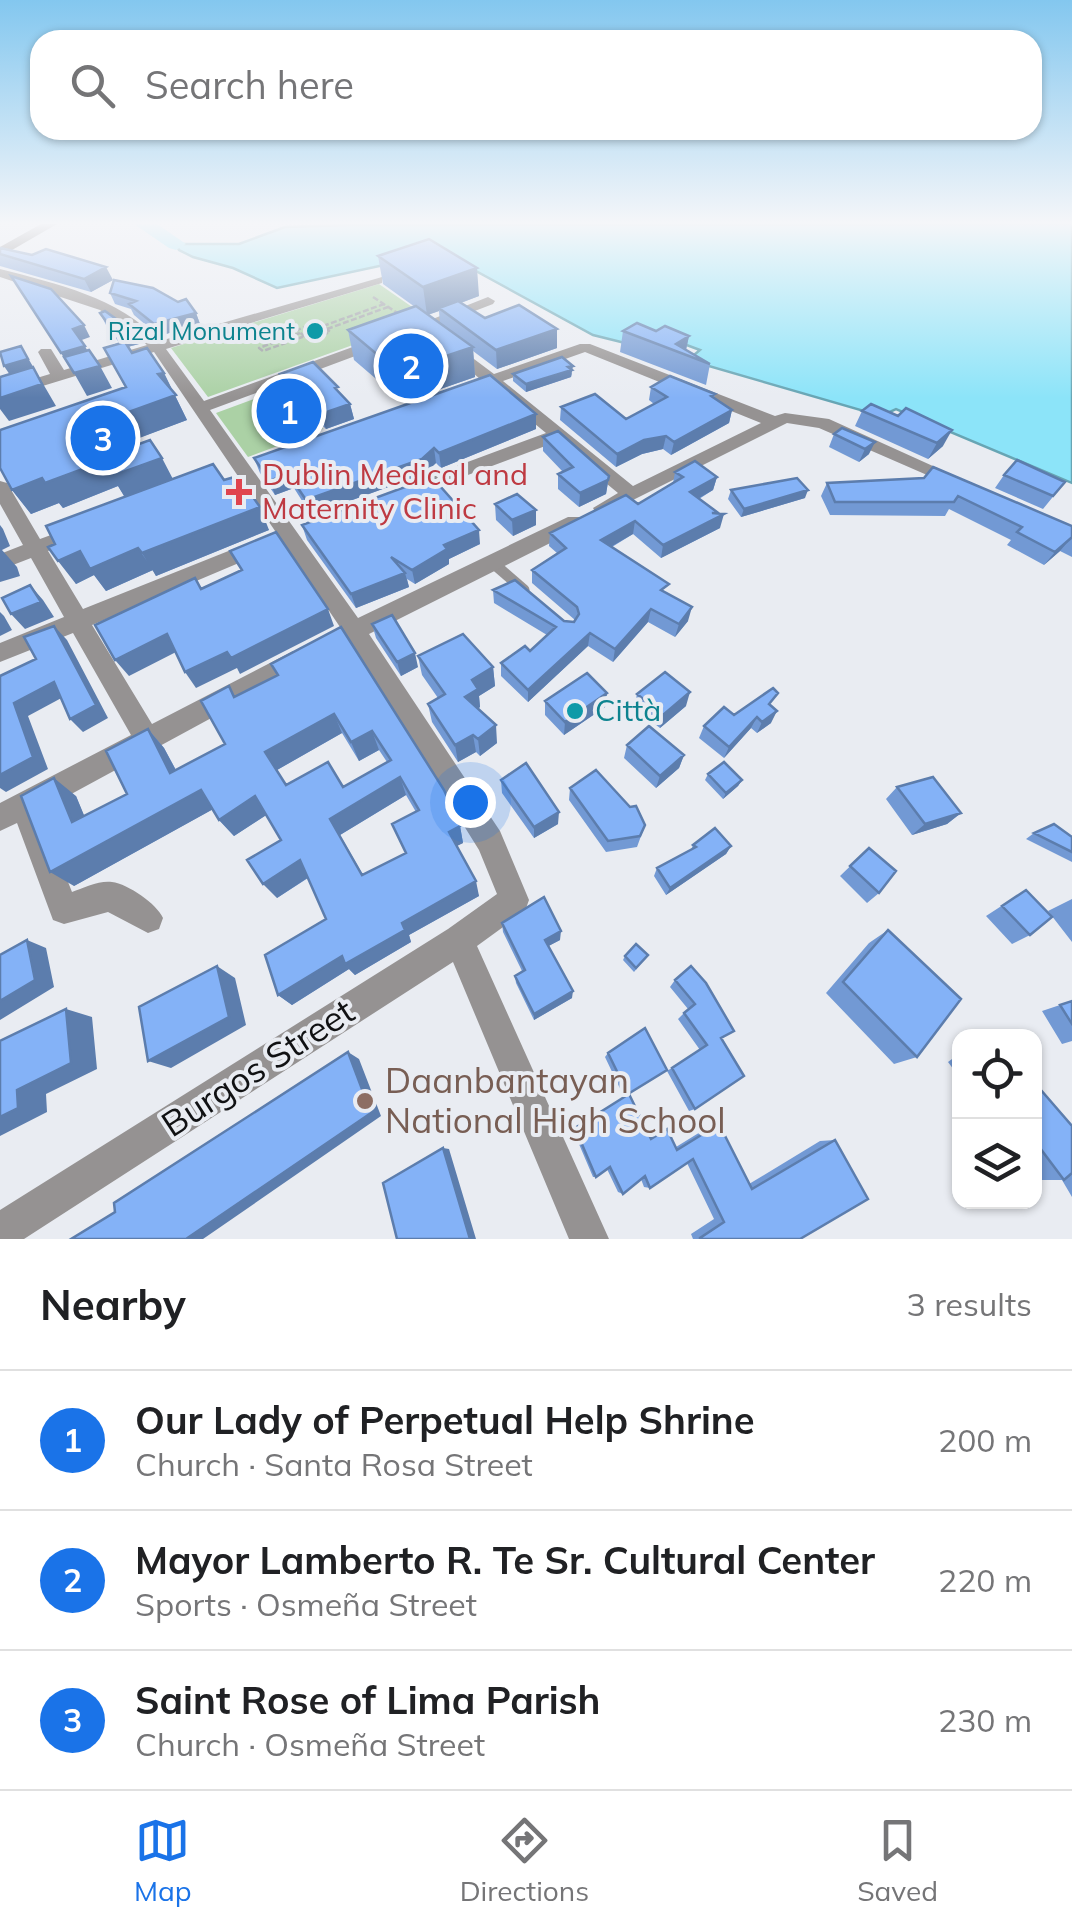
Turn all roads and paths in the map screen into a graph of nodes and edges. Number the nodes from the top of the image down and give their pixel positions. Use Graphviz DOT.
graph roads {
  1 [pos="26,282"];
  2 [pos="371,282"];
  3 [pos="357,286"];
  4 [pos="488,300"];
  5 [pos="386,305"];
  6 [pos="423,326"];
  7 [pos="325,327"];
  8 [pos="303,335"];
  9 [pos="157,346"];
  10 [pos="46,352"];
  11 [pos="60,375"];
  12 [pos="497,381"];
  13 [pos="456,393"];
  14 [pos="0,394"];
  15 [pos="198,409"];
  16 [pos="774,422"];
  17 [pos="561,434"];
  18 [pos="0,487"];
  19 [pos="980,492"];
  20 [pos="398,494"];
  21 [pos="631,494"];
  22 [pos="104,522"];
  23 [pos="298,532"];
  24 [pos="35,549"];
  25 [pos="0,562"];
  26 [pos="493,564"];
  27 [pos="539,602"];
  28 [pos="77,620"];
  29 [pos="354,630"];
  30 [pos="0,653"];
  31 [pos="147,740"];
  32 [pos="12,812"];
  33 [pos="148,918"];
  34 [pos="459,940"];
  35 [pos="0,1232"];
  36 [pos="589,1239"];
  1 -- 9 [label="street"];
  2 -- 3 [label="street"];
  3 -- 5 [label="path"];
  3 -- 9 [label="street"];
  4 -- 6 [label="street"];
  5 -- 6 [label="path"];
  5 -- 7 [label="path"];
  6 -- 12 [label="street"];
  6 -- 15 [label="street"];
  7 -- 8 [label="path"];
  7 -- 8 [label="path"];
  8 -- 8 [label="path"];
  9 -- 11 [label="street"];
  9 -- 15 [label="street"];
  10 -- 11 [label="street"];
  11 -- 14 [label="street"];
  12 -- 13 [label="street"];
  12 -- 16 [label="street"];
  12 -- 17 [label="street"];
  15 -- 23 [label="street"];
  16 -- 19 [label="street"];
  16 -- 21 [label="street"];
  17 -- 20 [label="street"];
  17 -- 21 [label="street"];
  18 -- 24 [label="street"];
  21 -- 26 [label="street"];
  22 -- 24 [label="street"];
  23 -- 28 [label="street"];
  23 -- 29 [label="street"];
  24 -- 25 [label="street"];
  24 -- 28 [label="street"];
  26 -- 27 [label="lane"];
  26 -- 29 [label="street"];
  28 -- 30 [label="street"];
  28 -- 31 [label="street"];
  29 -- 31 [label="street"];
  29 -- 34 [label="street, Burgos Street"];
  31 -- 32 [label="street"];
  32 -- 33 [label="street"];
  34 -- 35 [label="street, Burgos Street"];
  34 -- 36 [label="street"];
}
